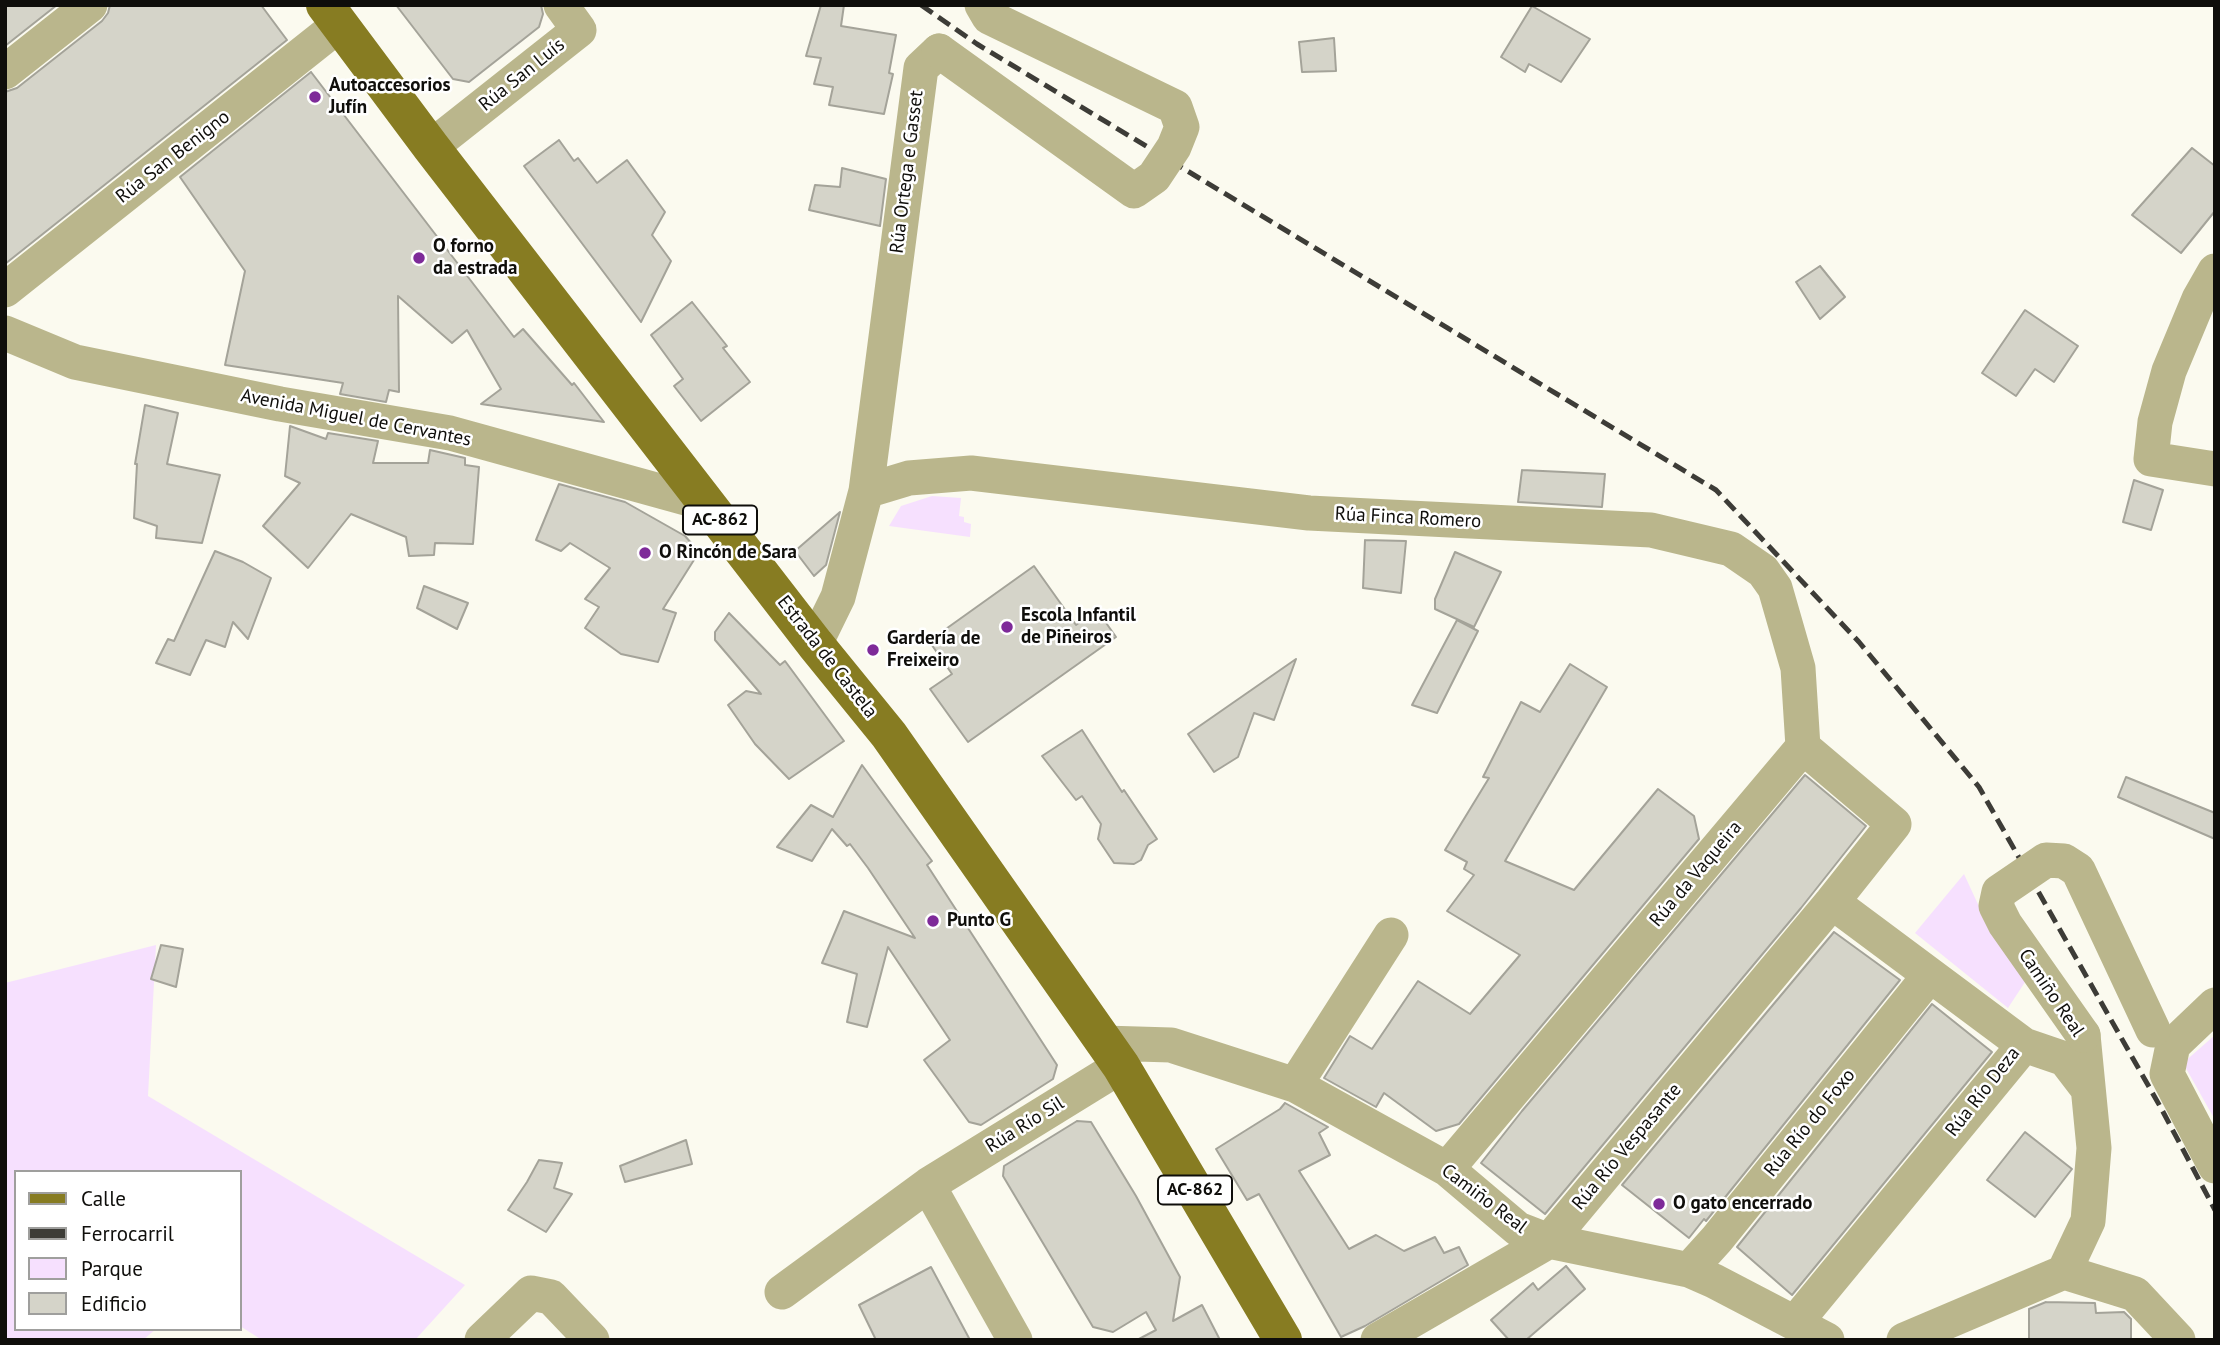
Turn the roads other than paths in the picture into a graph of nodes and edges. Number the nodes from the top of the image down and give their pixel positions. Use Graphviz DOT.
graph roads {
  1 [pos="90,5"];
  2 [pos="982,5"];
  3 [pos="333,15"];
  4 [pos="570,17"];
  5 [pos="5,72"];
  6 [pos="431,147"];
  7 [pos="2215,271"];
  8 [pos="5,290"];
  9 [pos="5,333"];
  10 [pos="2215,469"];
  11 [pos="866,491"];
  12 [pos="707,503"];
  13 [pos="815,644"];
  14 [pos="1804,747"];
  15 [pos="1832,902"];
  16 [pos="1391,935"];
  17 [pos="1930,975"];
  18 [pos="2215,1005"];
  19 [pos="2163,1038"];
  20 [pos="2024,1045"];
  21 [pos="1113,1055"];
  22 [pos="1295,1085"];
  23 [pos="2088,1089"];
  24 [pos="2215,1166"];
  25 [pos="1447,1169"];
  26 [pos="928,1185"];
  27 [pos="1549,1241"];
  28 [pos="1689,1270"];
  29 [pos="2064,1272"];
  30 [pos="782,1292"];
  31 [pos="1795,1323"];
  32 [pos="482,1340"];
  33 [pos="592,1340"];
  34 [pos="1015,1340"];
  35 [pos="1283,1340"];
  36 [pos="1378,1340"];
  37 [pos="1828,1340"];
  38 [pos="1904,1340"];
  39 [pos="2178,1340"];
  1 -- 5 [label="street"];
  2 -- 11 [label="street, Rúa Ortega e Gasset, bridge"];
  3 -- 6 [label="main road, Estrada de Castela / AC-862"];
  3 -- 8 [label="street, Rúa San Benigno"];
  4 -- 6 [label="street, Rúa San Luís"];
  6 -- 12 [label="main road, Estrada de Castela / AC-862"];
  7 -- 10 [label="street"];
  9 -- 12 [label="street, Avenida Miguel de Cervantes"];
  11 -- 13 [label="street, Rúa Ortega e Gasset"];
  11 -- 14 [label="street, Rúa Finca Romero"];
  12 -- 13 [label="main road, Estrada de Castela / AC-862"];
  13 -- 21 [label="main road, Estrada de Castela / AC-862"];
  14 -- 15 [label="street"];
  14 -- 25 [label="street, Rúa da Vaqueira"];
  15 -- 17 [label="street, Rúa Río Deza"];
  15 -- 27 [label="street, Rúa Río Vespasante"];
  16 -- 22 [label="street"];
  17 -- 20 [label="street, Rúa Río Deza"];
  17 -- 28 [label="street, Rúa Río do Foxo"];
  18 -- 19 [label="street"];
  19 -- 23 [label="street, Camiño Real, bridge"];
  19 -- 24 [label="street"];
  20 -- 23 [label="street"];
  20 -- 31 [label="street, Rúa Río Deza"];
  21 -- 22 [label="street, Camiño Real"];
  21 -- 26 [label="street, Rúa Río Sil"];
  21 -- 35 [label="main road, Estrada de Castela / AC-862"];
  22 -- 25 [label="street, Camiño Real"];
  23 -- 29 [label="street, Camiño Real"];
  25 -- 27 [label="street, Camiño Real"];
  26 -- 30 [label="street, Rúa Río Sil"];
  26 -- 34 [label="street"];
  27 -- 28 [label="street, Camiño Real"];
  27 -- 36 [label="street, Rúa Río Vespasante"];
  28 -- 31 [label="street, Camiño Real"];
  29 -- 38 [label="street"];
  29 -- 39 [label="street"];
  31 -- 37 [label="street, Camiño Real"];
  32 -- 33 [label="street"];
}
